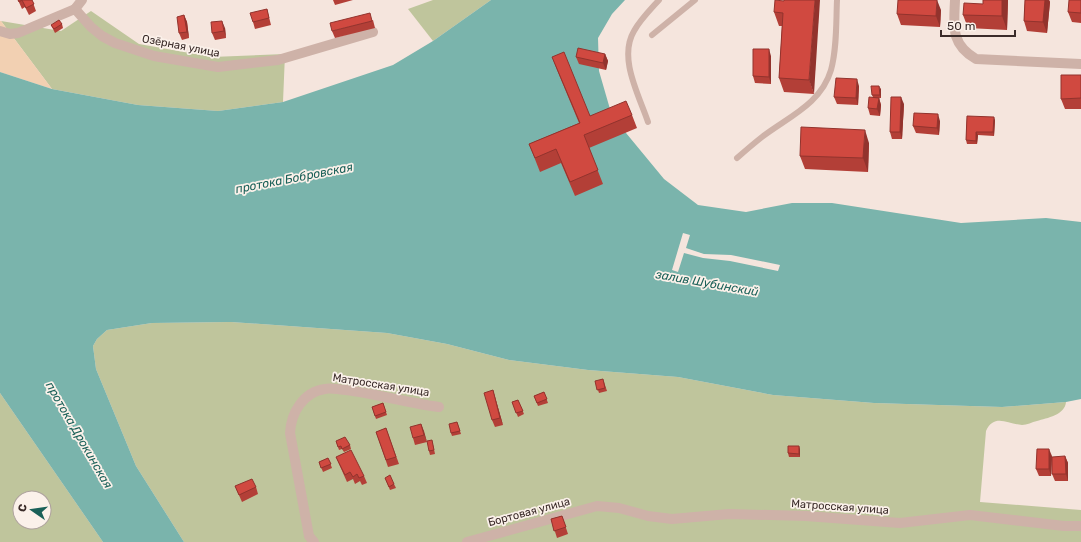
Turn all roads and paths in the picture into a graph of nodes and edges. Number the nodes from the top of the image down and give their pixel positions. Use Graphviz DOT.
graph roads {
  1 [pos="82,0"];
  2 [pos="659,0"];
  3 [pos="695,0"];
  4 [pos="837,0"];
  5 [pos="955,0"];
  6 [pos="75,9"];
  7 [pos="0,31"];
  8 [pos="373,32"];
  9 [pos="652,36"];
  10 [pos="1081,64"];
  11 [pos="648,122"];
  12 [pos="737,158"];
  13 [pos="439,407"];
  14 [pos="597,506"];
  15 [pos="1081,526"];
  16 [pos="314,542"];
  17 [pos="467,542"];
  1 -- 6 [label="street"];
  2 -- 11 [label="lane"];
  3 -- 9 [label="lane"];
  4 -- 12 [label="lane"];
  5 -- 10 [label="street"];
  6 -- 7 [label="street"];
  6 -- 8 [label="street, Озёрная улица"];
  13 -- 16 [label="street, Матросская улица"];
  14 -- 15 [label="street, Матросская улица"];
  14 -- 17 [label="street, Бортовая улица"];
}
